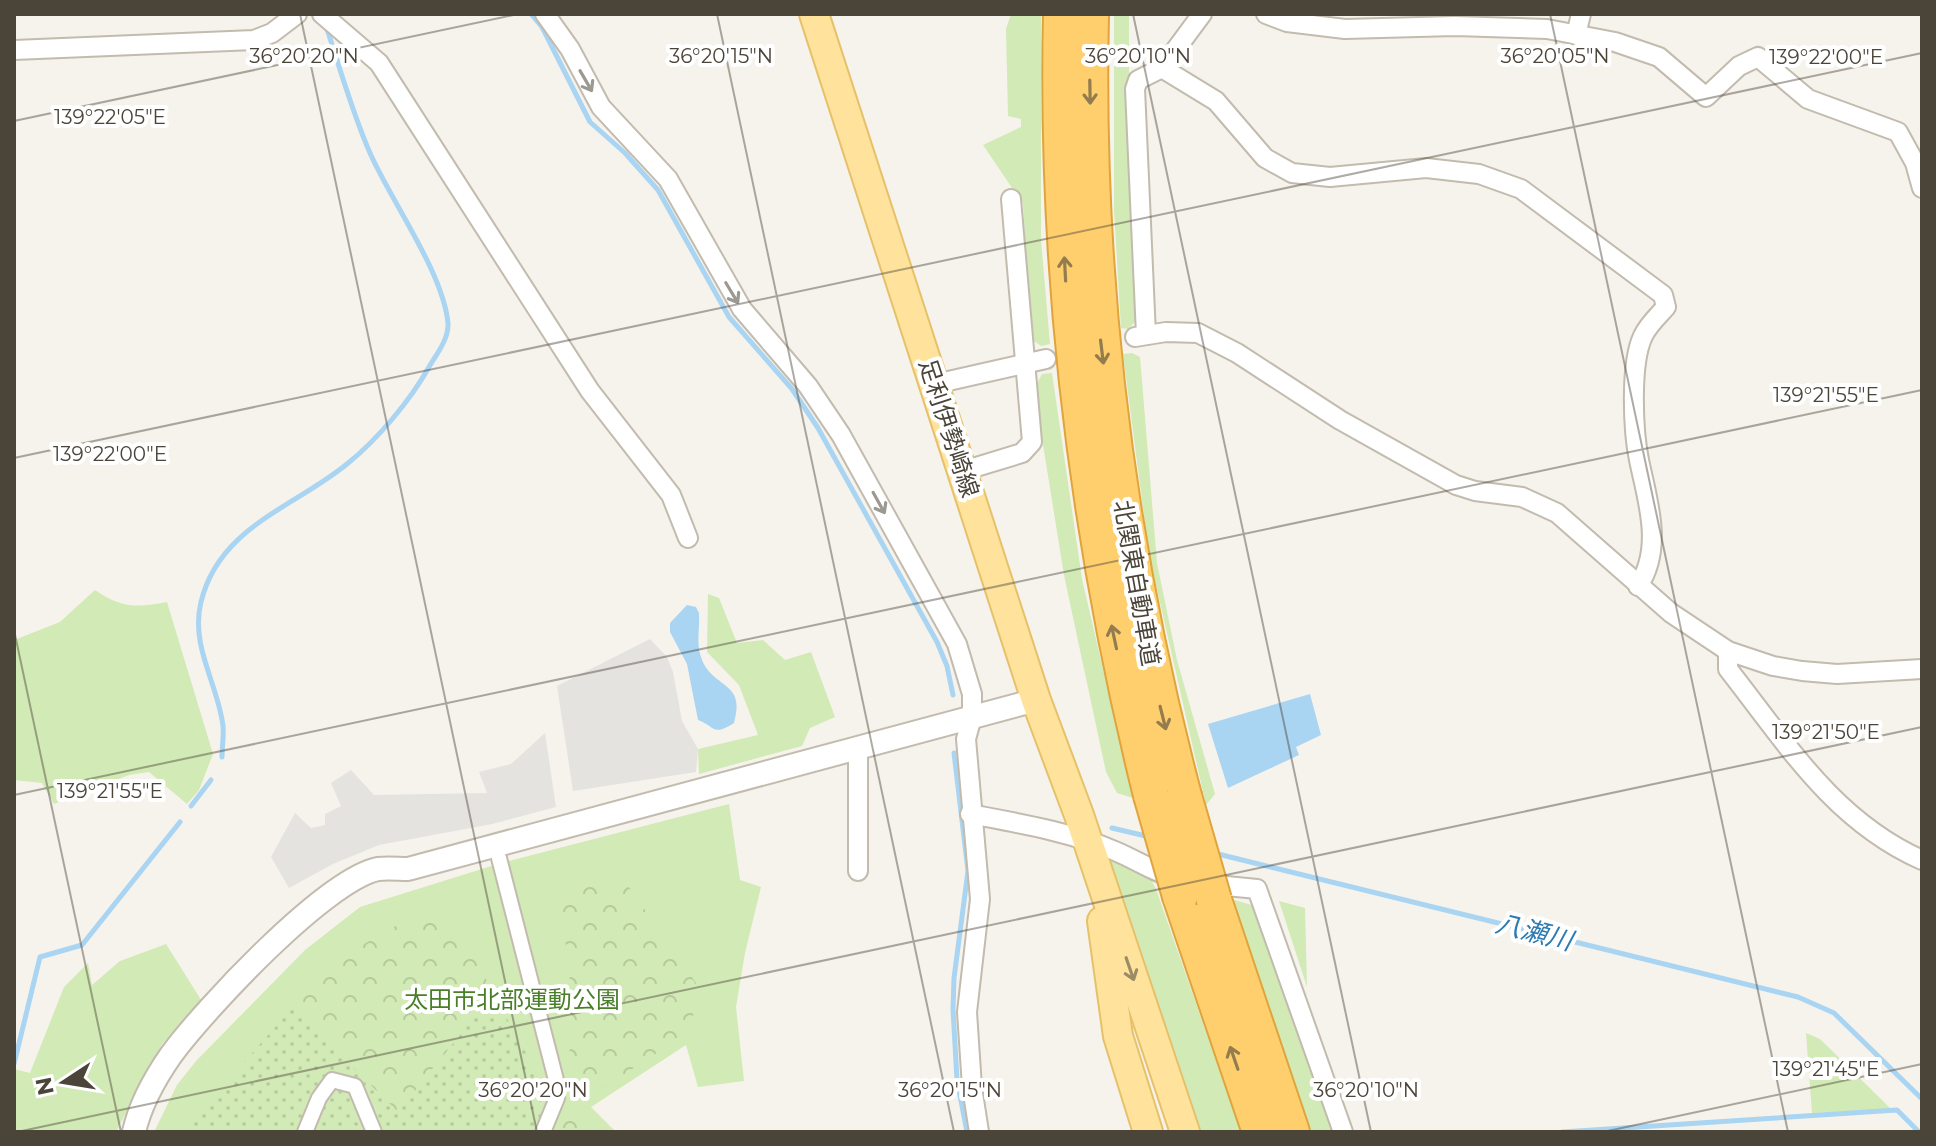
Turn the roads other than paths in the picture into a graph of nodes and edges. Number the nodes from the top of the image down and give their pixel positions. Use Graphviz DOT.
graph roads {
  1 [pos="297,14"];
  2 [pos="322,14"];
  3 [pos="545,14"];
  4 [pos="814,14"];
  5 [pos="1061,14"];
  6 [pos="1091,14"];
  7 [pos="1202,14"];
  8 [pos="1266,14"];
  9 [pos="1581,14"];
  10 [pos="1576,35"];
  11 [pos="14,50"];
  12 [pos="1162,68"];
  13 [pos="1922,188"];
  14 [pos="1011,199"];
  15 [pos="1046,359"];
  16 [pos="1023,364"];
  17 [pos="935,384"];
  18 [pos="963,471"];
  19 [pos="688,538"];
  20 [pos="1638,586"];
  21 [pos="1728,651"];
  22 [pos="1922,669"];
  23 [pos="1036,700"];
  24 [pos="972,717"];
  25 [pos="858,749"];
  26 [pos="1168,795"];
  27 [pos="970,814"];
  28 [pos="1087,842"];
  29 [pos="499,858"];
  30 [pos="1922,860"];
  31 [pos="858,871"];
  32 [pos="134,1132"];
  33 [pos="305,1132"];
  34 [pos="374,1132"];
  35 [pos="543,1132"];
  36 [pos="979,1132"];
  37 [pos="1148,1132"];
  38 [pos="1185,1132"];
  39 [pos="1260,1132"];
  40 [pos="1292,1132"];
  41 [pos="1343,1132"];
  1 -- 11 [label="street"];
  2 -- 19 [label="street"];
  3 -- 24 [label="street, one-way"];
  4 -- 17 [label="main road, 足利伊勢崎線"];
  26 -- 5 [label="highway, 北関東自動車道, one-way"];
  6 -- 26 [label="highway, 北関東自動車道, one-way"];
  7 -- 12 [label="street"];
  8 -- 10 [label="street"];
  9 -- 10 [label="street"];
  10 -- 13 [label="street"];
  12 -- 20 [label="street"];
  12 -- 20 [label="street"];
  14 -- 16 [label="street"];
  15 -- 16 [label="street"];
  16 -- 17 [label="street"];
  16 -- 18 [label="street"];
  17 -- 18 [label="main road, 足利伊勢崎線"];
  18 -- 23 [label="main road, 足利伊勢崎線"];
  20 -- 21 [label="street"];
  21 -- 22 [label="street"];
  21 -- 30 [label="street"];
  23 -- 24 [label="street"];
  23 -- 28 [label="main road, 足利伊勢崎線"];
  24 -- 25 [label="street"];
  24 -- 27 [label="street"];
  25 -- 31 [label="street"];
  25 -- 32 [label="street"];
  39 -- 26 [label="highway, 北関東自動車道, one-way, bridge"];
  26 -- 40 [label="highway, 北関東自動車道, bridge"];
  27 -- 28 [label="street"];
  27 -- 36 [label="street"];
  28 -- 37 [label="main road, 足利伊勢崎線"];
  28 -- 38 [label="main road, 足利伊勢崎線, one-way"];
  28 -- 41 [label="street"];
  29 -- 35 [label="street"];
  33 -- 34 [label="street"];
}
